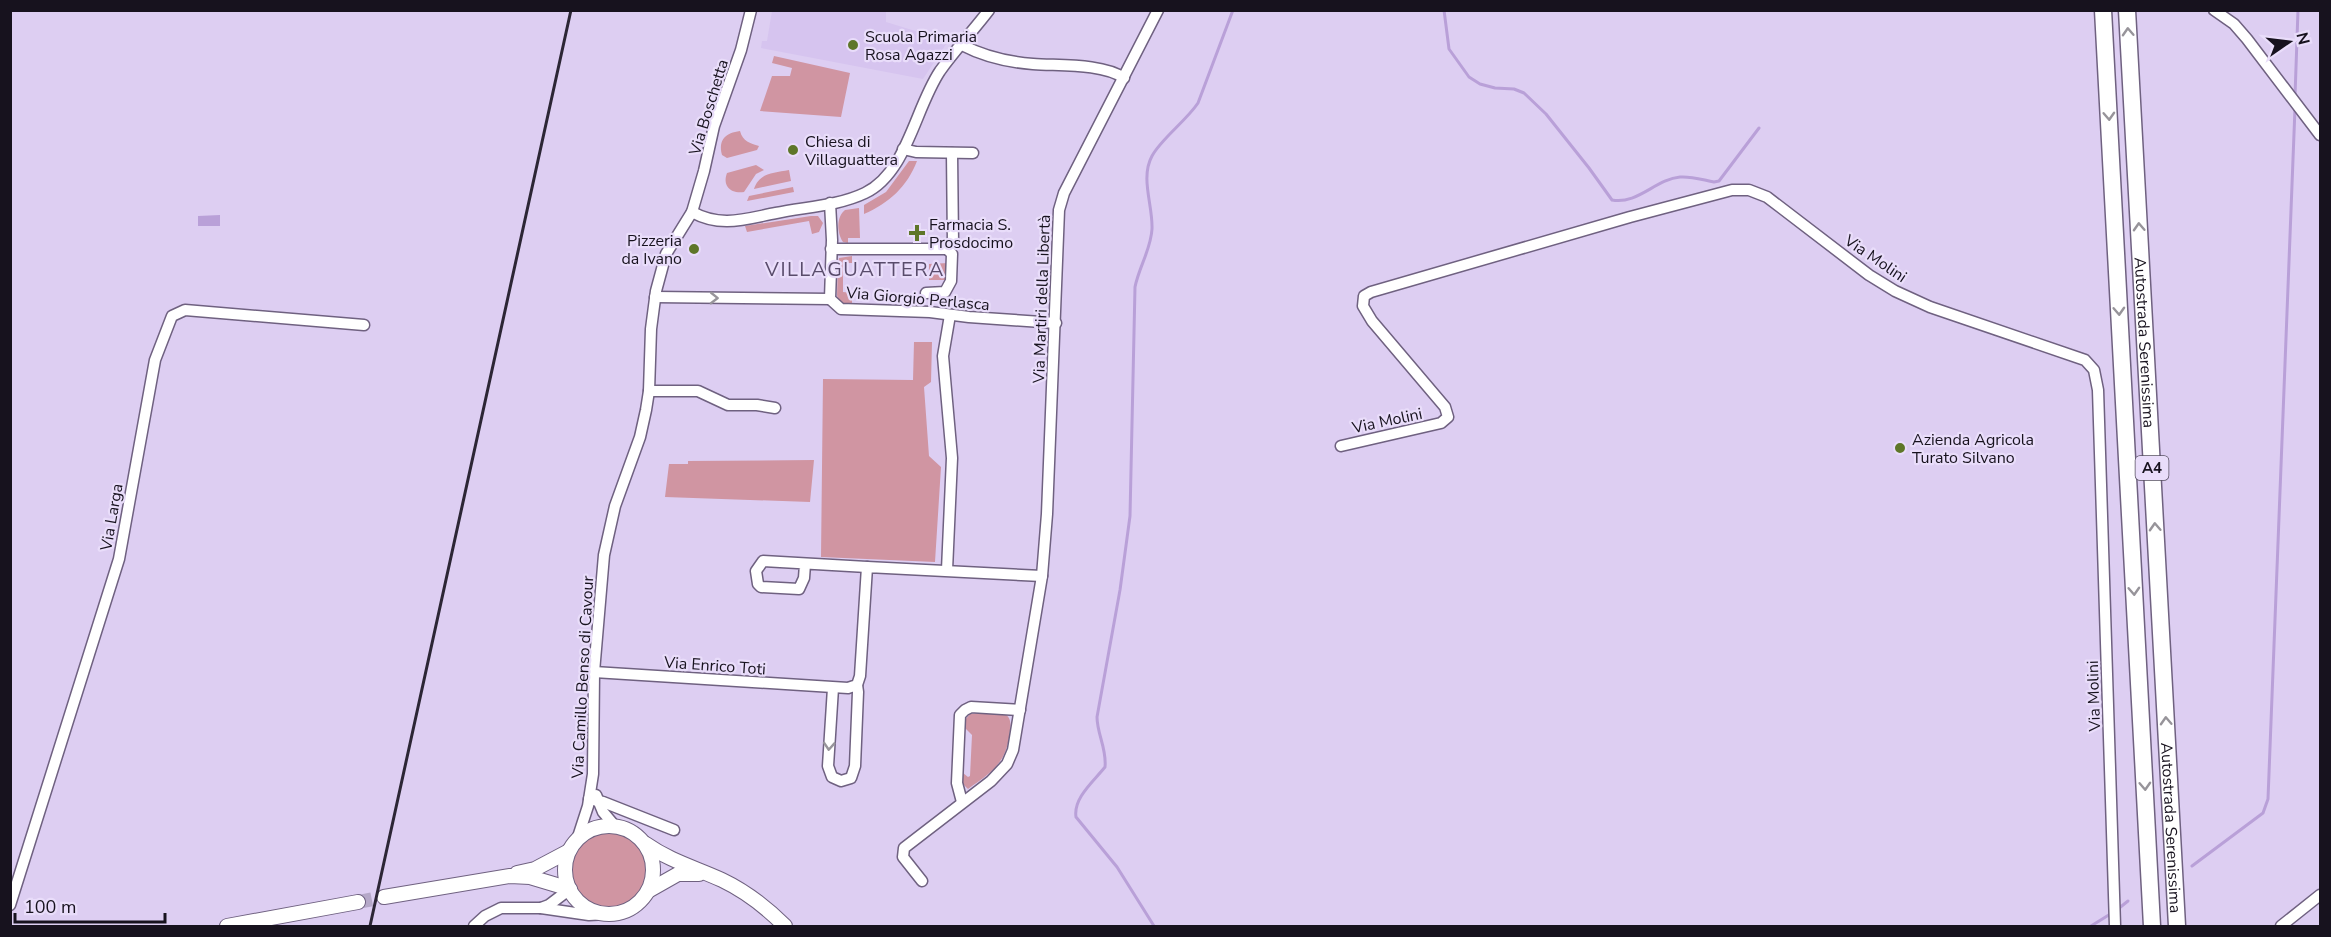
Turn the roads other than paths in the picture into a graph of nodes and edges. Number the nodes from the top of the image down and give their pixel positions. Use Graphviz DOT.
graph roads {
  1 [pos="751,10"];
  2 [pos="989,10"];
  3 [pos="1158,10"];
  4 [pos="2103,10"];
  5 [pos="2127,10"];
  6 [pos="2214,10"];
  7 [pos="962,45"];
  8 [pos="1124,78"];
  9 [pos="2320,135"];
  10 [pos="903,148"];
  11 [pos="952,153"];
  12 [pos="973,153"];
  13 [pos="830,203"];
  14 [pos="692,212"];
  15 [pos="831,249"];
  16 [pos="947,249"];
  17 [pos="927,293"];
  18 [pos="655,297"];
  19 [pos="830,300"];
  20 [pos="950,315"];
  21 [pos="1056,323"];
  22 [pos="364,325"];
  23 [pos="649,391"];
  24 [pos="775,408"];
  25 [pos="1341,446"];
  26 [pos="804,564"];
  27 [pos="867,567"];
  28 [pos="947,570"];
  29 [pos="1041,576"];
  30 [pos="594,672"];
  31 [pos="857,685"];
  32 [pos="832,688"];
  33 [pos="1020,710"];
  34 [pos="593,799"];
  35 [pos="962,802"];
  36 [pos="614,825"];
  37 [pos="674,830"];
  38 [pos="645,844"];
  39 [pos="573,846"];
  40 [pos="710,875"];
  41 [pos="510,876"];
  42 [pos="544,881"];
  43 [pos="922,881"];
  44 [pos="570,889"];
  45 [pos="648,891"];
  46 [pos="2320,895"];
  47 [pos="384,897"];
  48 [pos="358,902"];
  49 [pos="10,905"];
  50 [pos="541,908"];
  51 [pos="607,914"];
  52 [pos="2115,924"];
  53 [pos="226,927"];
  54 [pos="474,927"];
  55 [pos="785,927"];
  56 [pos="2152,927"];
  57 [pos="2177,927"];
  58 [pos="2281,927"];
  1 -- 14 [label="street, Via Boschetta"];
  2 -- 7 [label="street"];
  3 -- 8 [label="street, Via Martiri della Libertà"];
  4 -- 56 [label="highway, Autostrada Serenissima / A4, one-way"];
  57 -- 5 [label="highway, Autostrada Serenissima / A4, one-way"];
  6 -- 9 [label="street"];
  7 -- 8 [label="street"];
  7 -- 10 [label="street"];
  8 -- 21 [label="street, Via Martiri della Libertà"];
  10 -- 11 [label="street"];
  10 -- 13 [label="street"];
  11 -- 12 [label="street"];
  11 -- 16 [label="street, Via Giorgio Perlasca"];
  13 -- 14 [label="street"];
  13 -- 15 [label="street, Via Giorgio Perlasca"];
  14 -- 18 [label="street, Via Camillo Benso di Cavour"];
  15 -- 16 [label="street"];
  15 -- 19 [label="street, Via Giorgio Perlasca"];
  16 -- 17 [label="street, Via Giorgio Perlasca"];
  18 -- 19 [label="street, one-way"];
  18 -- 23 [label="street, Via Camillo Benso di Cavour"];
  19 -- 20 [label="street, Via Giorgio Perlasca"];
  20 -- 21 [label="street, Via Giorgio Perlasca"];
  20 -- 28 [label="street"];
  21 -- 29 [label="street, Via Martiri della Libertà"];
  22 -- 49 [label="street, Via Larga"];
  23 -- 24 [label="street"];
  23 -- 30 [label="street, Via Camillo Benso di Cavour"];
  25 -- 52 [label="street, Via Molini"];
  26 -- 26 [label="street"];
  26 -- 27 [label="street"];
  27 -- 28 [label="street"];
  27 -- 31 [label="street"];
  28 -- 29 [label="street"];
  29 -- 33 [label="street, Via Martiri della Libertà"];
  30 -- 32 [label="street, Via Enrico Toti"];
  30 -- 34 [label="street, Via Camillo Benso di Cavour"];
  31 -- 32 [label="street, Via Enrico Toti"];
  32 -- 31 [label="street, one-way"];
  33 -- 35 [label="street, Via Martiri della Libertà"];
  33 -- 35 [label="street"];
  34 -- 36 [label="street"];
  34 -- 37 [label="street"];
  34 -- 39 [label="street, Via Camillo Benso di Cavour"];
  35 -- 43 [label="street, Via Martiri della Libertà"];
  36 -- 38 [label="main road"];
  36 -- 39 [label="main road"];
  38 -- 40 [label="main road"];
  38 -- 45 [label="main road"];
  39 -- 41 [label="main road"];
  39 -- 44 [label="main road"];
  40 -- 45 [label="main road"];
  40 -- 55 [label="main road"];
  41 -- 42 [label="main road"];
  41 -- 47 [label="main road"];
  42 -- 44 [label="main road"];
  42 -- 50 [label="street"];
  44 -- 50 [label="street"];
  44 -- 51 [label="main road"];
  45 -- 51 [label="main road"];
  46 -- 58 [label="street"];
  48 -- 53 [label="main road"];
  50 -- 51 [label="street"];
  50 -- 54 [label="street"];
}
